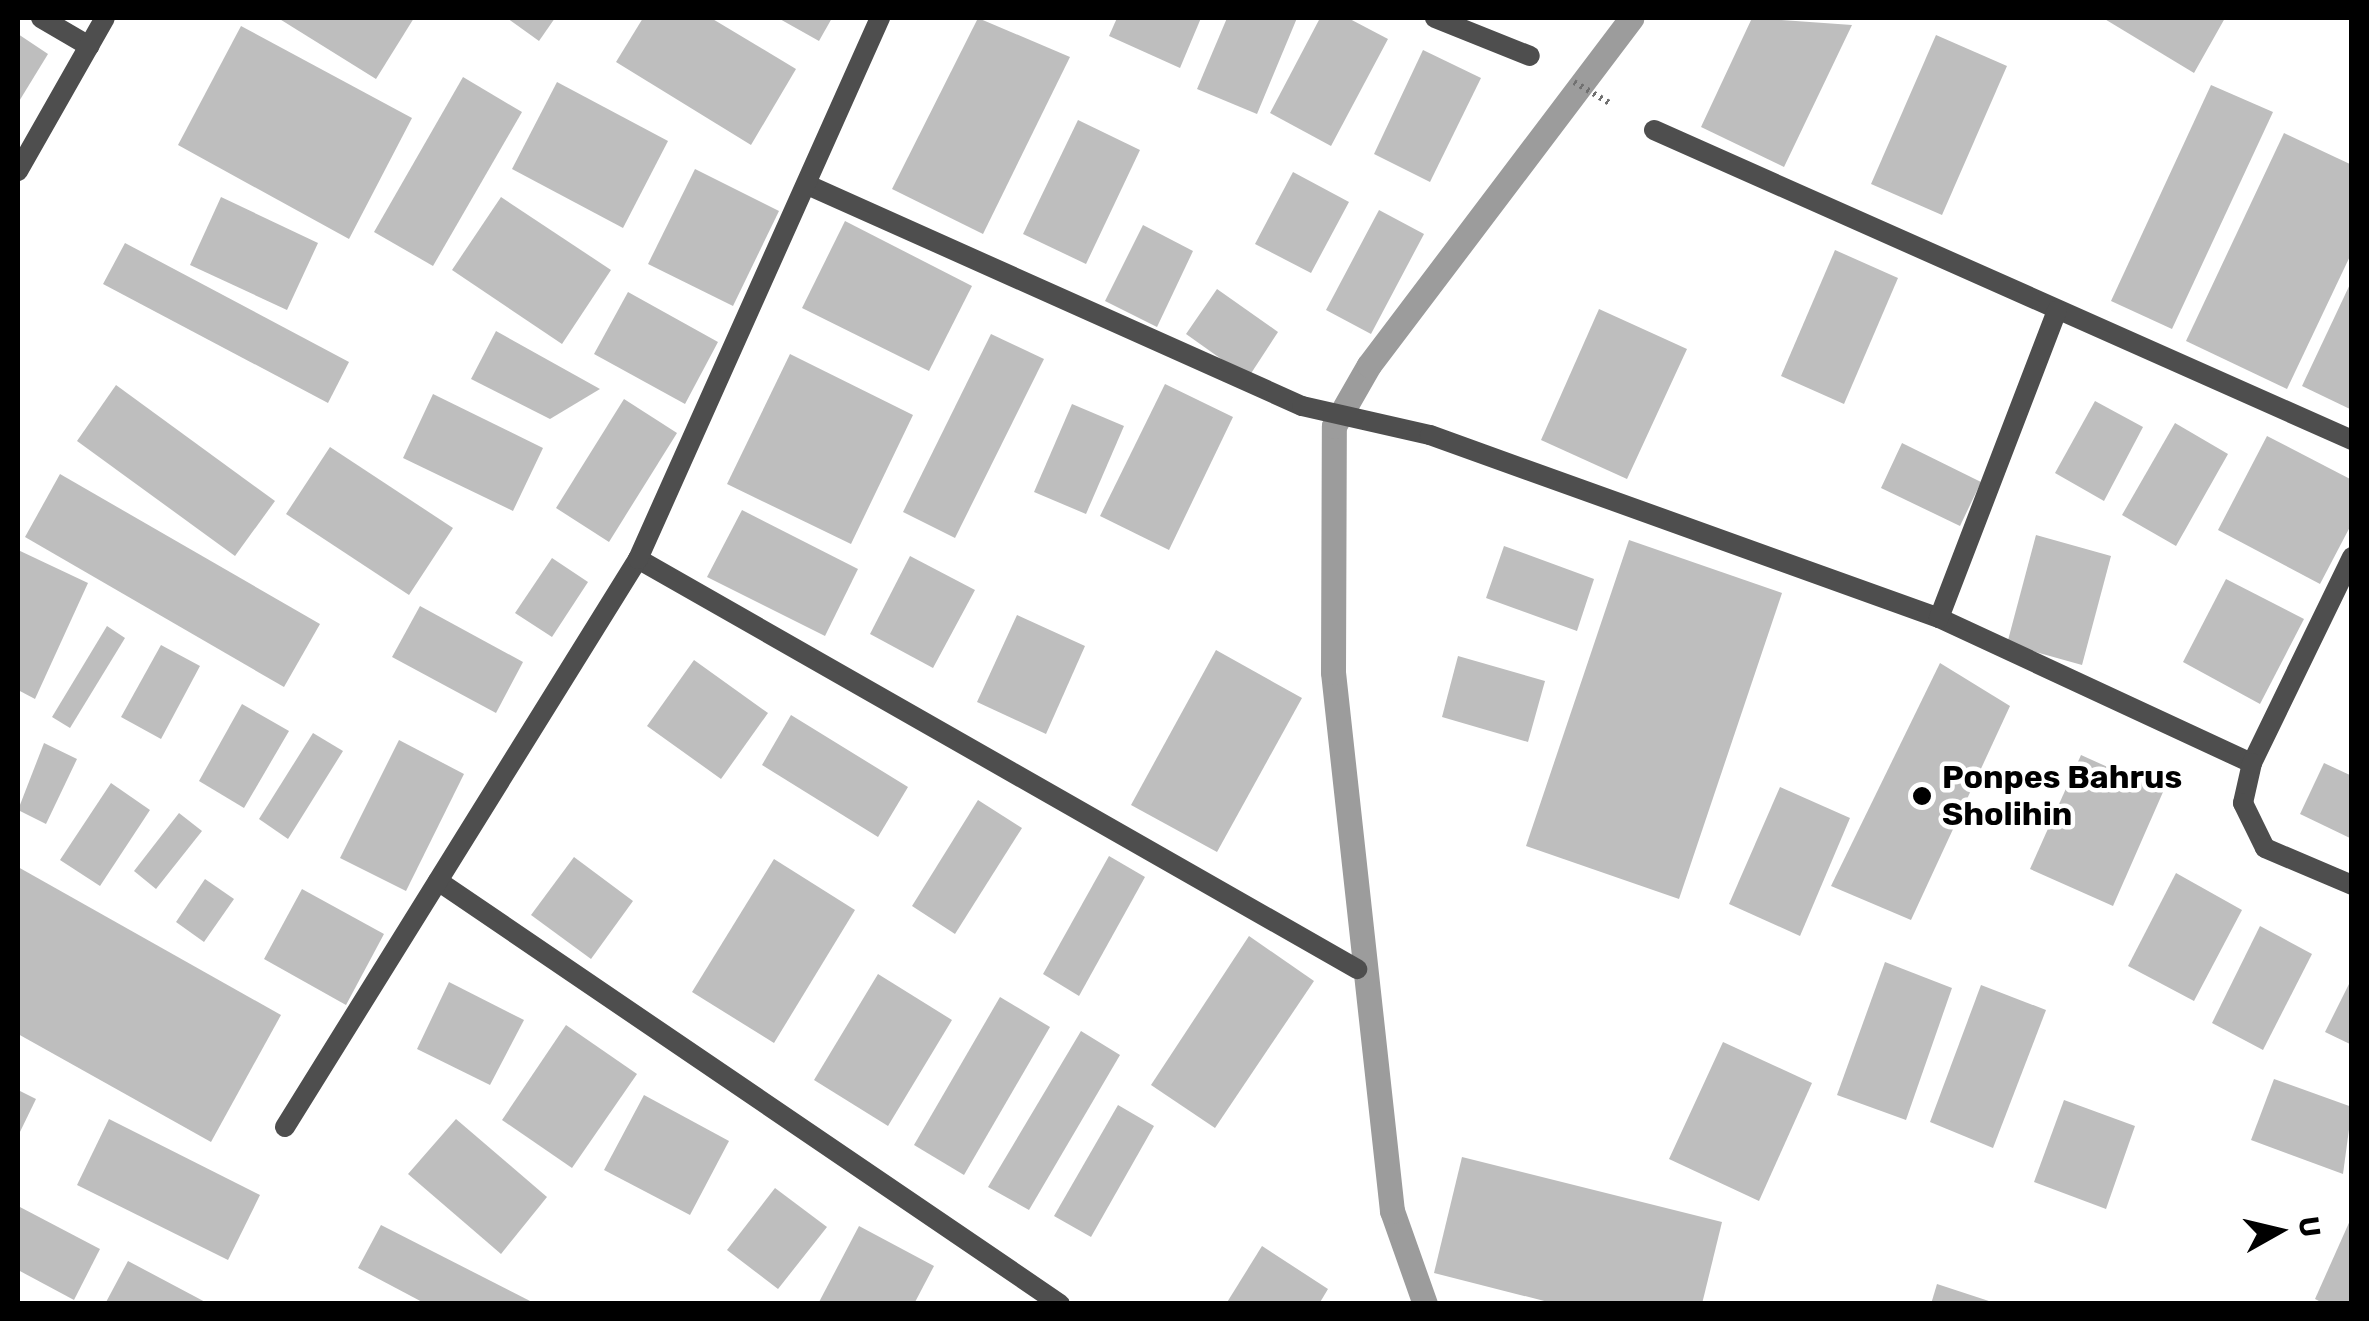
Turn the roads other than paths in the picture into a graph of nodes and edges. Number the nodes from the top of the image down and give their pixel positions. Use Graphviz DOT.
graph roads {
  1 [pos="40,18"];
  2 [pos="105,18"];
  3 [pos="880,18"];
  4 [pos="1435,18"];
  5 [pos="89,46"];
  6 [pos="1530,56"];
  7 [pos="1654,130"];
  8 [pos="18,171"];
  9 [pos="810,186"];
  10 [pos="2057,311"];
  11 [pos="2352,440"];
  12 [pos="2352,557"];
  13 [pos="638,559"];
  14 [pos="1939,618"];
  15 [pos="2252,763"];
  16 [pos="438,881"];
  17 [pos="2352,885"];
  18 [pos="1356,969"];
  19 [pos="285,1126"];
  20 [pos="1060,1304"];
  1 -- 5 [label="street"];
  2 -- 5 [label="street"];
  3 -- 9 [label="street"];
  4 -- 6 [label="street"];
  5 -- 8 [label="street"];
  7 -- 10 [label="street"];
  9 -- 13 [label="street"];
  9 -- 14 [label="street"];
  10 -- 11 [label="street"];
  10 -- 14 [label="street"];
  12 -- 15 [label="street"];
  13 -- 16 [label="street"];
  13 -- 18 [label="street"];
  14 -- 15 [label="street"];
  15 -- 17 [label="street"];
  16 -- 19 [label="street"];
  16 -- 20 [label="street"];
}
